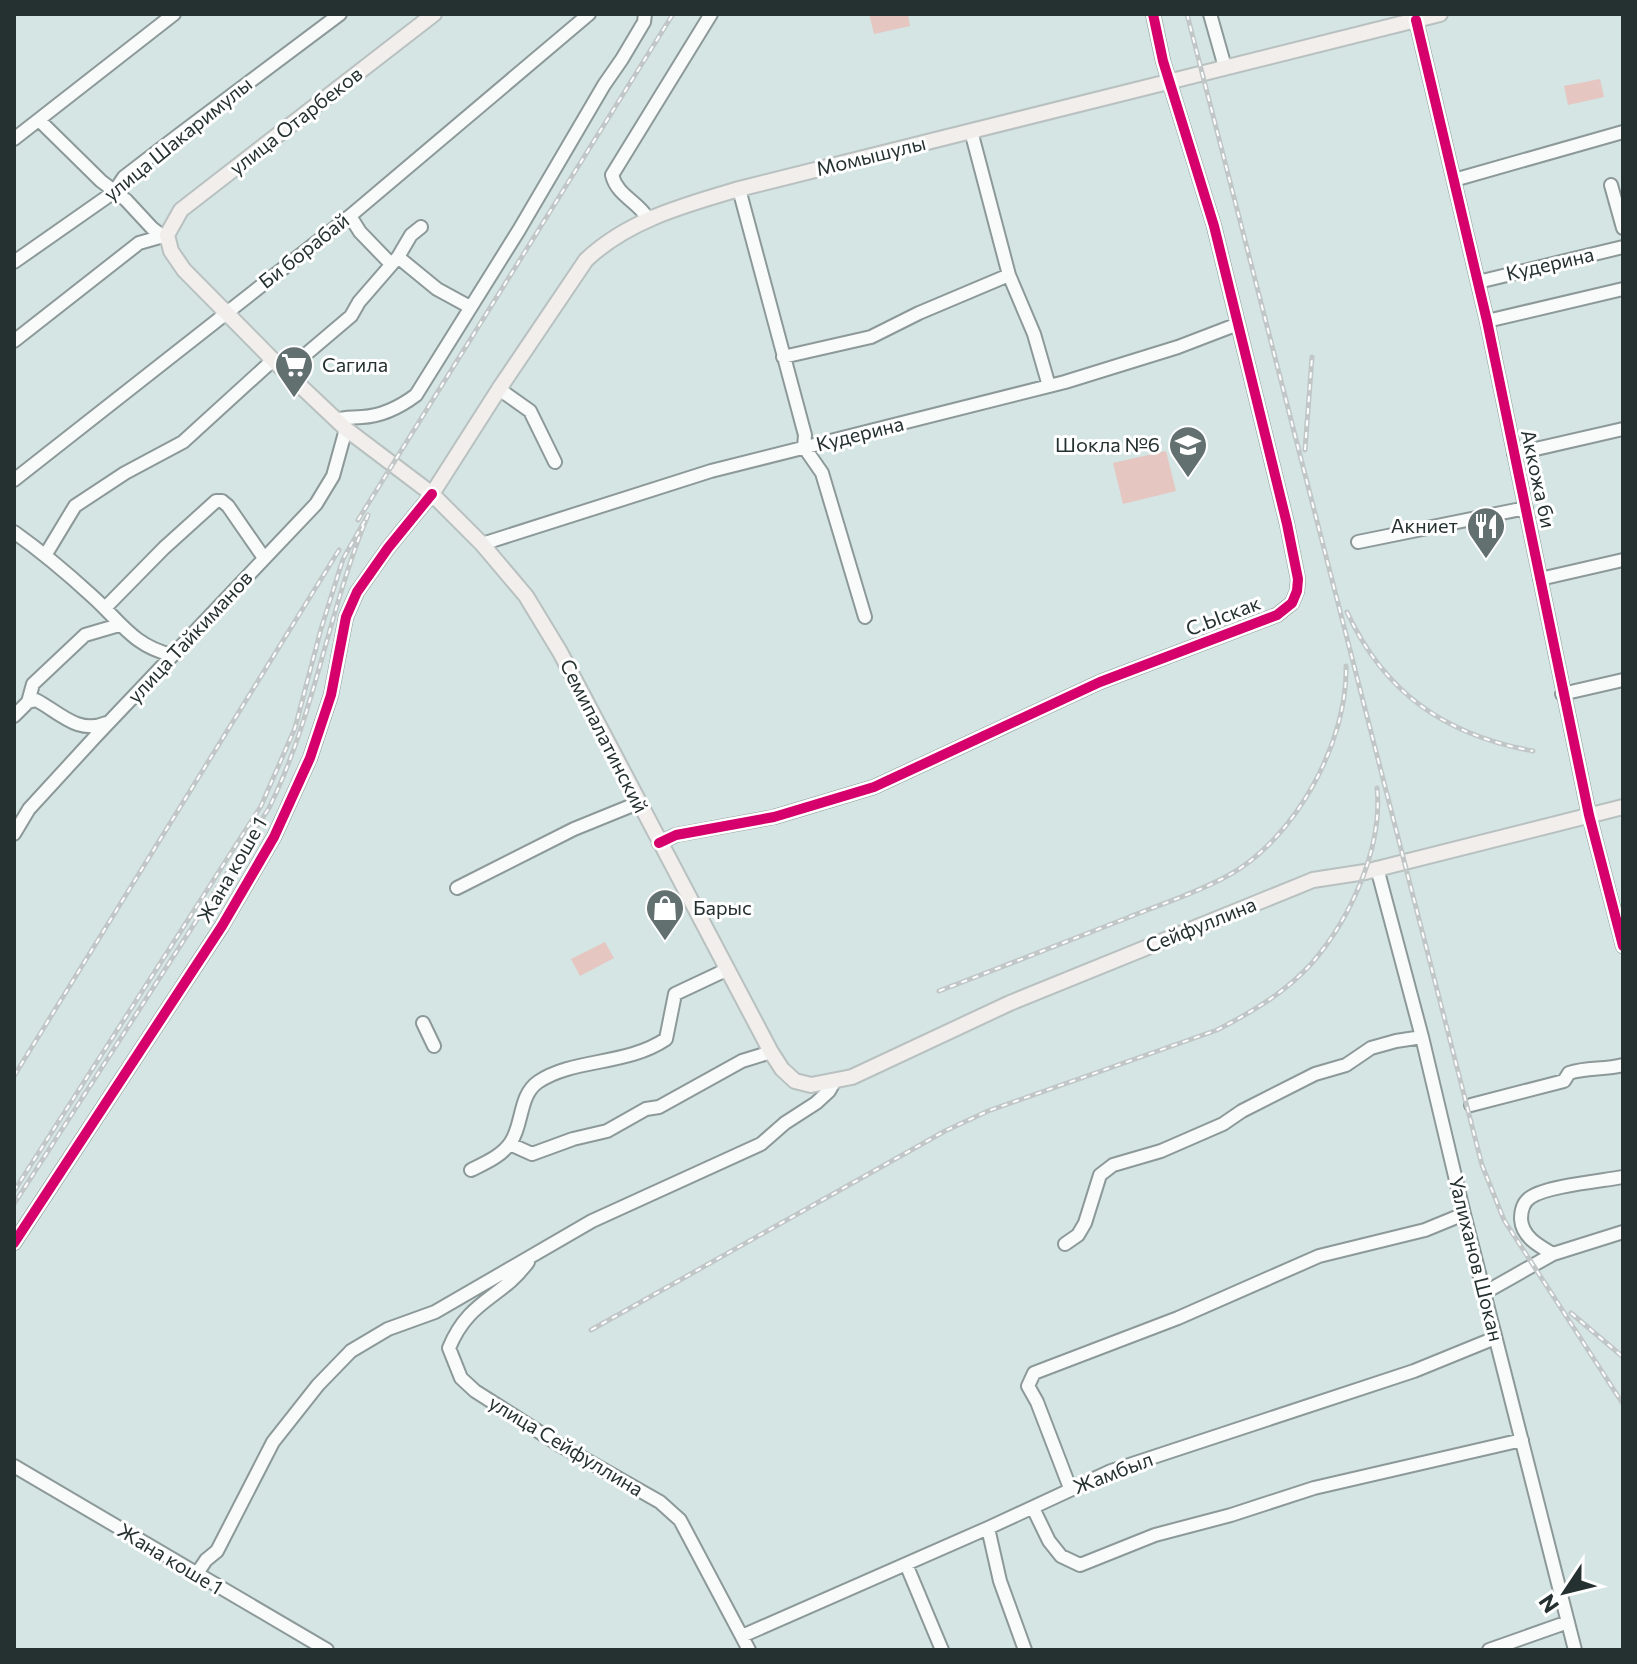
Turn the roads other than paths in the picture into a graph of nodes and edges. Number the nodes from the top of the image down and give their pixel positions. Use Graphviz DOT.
graph roads {
  1 [pos="174,14"];
  2 [pos="340,14"];
  3 [pos="434,14"];
  4 [pos="589,14"];
  5 [pos="645,14"];
  6 [pos="711,14"];
  7 [pos="1153,14"];
  8 [pos="1210,14"];
  9 [pos="1440,14"];
  10 [pos="1416,20"];
  11 [pos="1225,67"];
  12 [pos="1171,80"];
  13 [pos="40,121"];
  14 [pos="971,131"];
  15 [pos="1623,132"];
  16 [pos="14,139"];
  17 [pos="1454,180"];
  18 [pos="1611,185"];
  19 [pos="739,189"];
  20 [pos="114,192"];
  21 [pos="350,216"];
  22 [pos="648,219"];
  23 [pos="421,227"];
  24 [pos="1623,228"];
  25 [pos="165,235"];
  26 [pos="1623,247"];
  27 [pos="395,260"];
  28 [pos="14,262"];
  29 [pos="1009,275"];
  30 [pos="1478,282"];
  31 [pos="1623,289"];
  32 [pos="470,307"];
  33 [pos="224,312"];
  34 [pos="1487,321"];
  35 [pos="1238,324"];
  36 [pos="14,341"];
  37 [pos="783,357"];
  38 [pos="273,360"];
  39 [pos="285,372"];
  40 [pos="1049,386"];
  41 [pos="499,389"];
  42 [pos="341,425"];
  43 [pos="1623,429"];
  44 [pos="804,447"];
  45 [pos="1514,454"];
  46 [pos="555,462"];
  47 [pos="14,480"];
  48 [pos="432,494"];
  49 [pos="1526,508"];
  50 [pos="14,532"];
  51 [pos="1358,542"];
  52 [pos="482,544"];
  53 [pos="46,554"];
  54 [pos="264,558"];
  55 [pos="1623,560"];
  56 [pos="1540,579"];
  57 [pos="105,608"];
  58 [pos="865,617"];
  59 [pos="119,625"];
  60 [pos="172,655"];
  61 [pos="1623,680"];
  62 [pos="1562,694"];
  63 [pos="28,702"];
  64 [pos="14,716"];
  65 [pos="112,720"];
  66 [pos="638,803"];
  67 [pos="1623,807"];
  68 [pos="1589,815"];
  69 [pos="14,834"];
  70 [pos="659,843"];
  71 [pos="1377,868"];
  72 [pos="457,888"];
  73 [pos="1623,946"];
  74 [pos="726,970"];
  75 [pos="423,1023"];
  76 [pos="1422,1037"];
  77 [pos="434,1046"];
  78 [pos="771,1052"];
  79 [pos="1623,1065"];
  80 [pos="795,1081"];
  81 [pos="834,1082"];
  82 [pos="1471,1105"];
  83 [pos="510,1144"];
  84 [pos="471,1170"];
  85 [pos="1623,1177"];
  86 [pos="1464,1214"];
  87 [pos="1623,1232"];
  88 [pos="14,1243"];
  89 [pos="1065,1244"];
  90 [pos="1553,1254"];
  91 [pos="532,1256"];
  92 [pos="1484,1293"];
  93 [pos="1495,1338"];
  94 [pos="1522,1440"];
  95 [pos="14,1466"];
  96 [pos="1070,1488"];
  97 [pos="1033,1508"];
  98 [pos="988,1528"];
  99 [pos="906,1564"];
  100 [pos="196,1575"];
  101 [pos="1568,1622"];
  102 [pos="742,1636"];
  103 [pos="327,1650"];
  104 [pos="749,1650"];
  105 [pos="942,1650"];
  106 [pos="1025,1650"];
  107 [pos="1489,1650"];
  108 [pos="1575,1650"];
  1 -- 13 [label="street"];
  2 -- 20 [label="street, улица Шакаримулы"];
  3 -- 25 [label="main road, улица Отарбеков"];
  4 -- 21 [label="street, Би борабай"];
  5 -- 32 [label="street"];
  6 -- 22 [label="street"];
  7 -- 12 [label="street, С.Ыскак"];
  8 -- 11 [label="street"];
  9 -- 10 [label="main road, Момышулы"];
  10 -- 11 [label="main road, Момышулы"];
  10 -- 17 [label="street, Аккожа би"];
  11 -- 12 [label="main road, Момышулы"];
  12 -- 14 [label="main road, Момышулы"];
  12 -- 35 [label="street, С.Ыскак"];
  13 -- 16 [label="street"];
  13 -- 20 [label="street"];
  14 -- 19 [label="main road, Момышулы"];
  14 -- 29 [label="street"];
  15 -- 17 [label="street"];
  17 -- 30 [label="street, Аккожа би"];
  18 -- 24 [label="street"];
  19 -- 22 [label="main road, Момышулы"];
  19 -- 37 [label="street"];
  20 -- 25 [label="street"];
  20 -- 28 [label="street, улица Шакаримулы"];
  21 -- 27 [label="street"];
  21 -- 33 [label="street, Би борабай"];
  22 -- 41 [label="main road, Момышулы"];
  23 -- 27 [label="street"];
  25 -- 33 [label="main road, Семипалатинский"];
  25 -- 36 [label="street"];
  26 -- 30 [label="street, Кудерина"];
  27 -- 32 [label="street"];
  27 -- 39 [label="street"];
  29 -- 37 [label="street"];
  29 -- 40 [label="street"];
  30 -- 34 [label="street, Аккожа би"];
  31 -- 34 [label="street, Кудерина"];
  32 -- 42 [label="street"];
  33 -- 38 [label="main road, Семипалатинский"];
  33 -- 47 [label="street, Би борабай"];
  34 -- 45 [label="street, Аккожа би"];
  35 -- 40 [label="street, Кудерина"];
  35 -- 70 [label="street, С.Ыскак"];
  37 -- 44 [label="street"];
  38 -- 39 [label="main road, Семипалатинский"];
  38 -- 53 [label="street"];
  39 -- 42 [label="main road, Семипалатинский"];
  40 -- 44 [label="street, Кудерина"];
  41 -- 46 [label="street"];
  41 -- 48 [label="main road, Момышулы"];
  42 -- 48 [label="main road, Семипалатинский"];
  42 -- 54 [label="street, улица Тайкиманов"];
  43 -- 45 [label="street"];
  44 -- 52 [label="street, Кудерина"];
  44 -- 58 [label="street"];
  45 -- 49 [label="street, Аккожа би"];
  48 -- 52 [label="main road, Семипалатинский"];
  48 -- 88 [label="street, Жана коше 1"];
  49 -- 51 [label="street"];
  49 -- 56 [label="street, Аккожа би"];
  50 -- 53 [label="street"];
  52 -- 66 [label="main road, Семипалатинский"];
  53 -- 57 [label="street"];
  54 -- 57 [label="street"];
  54 -- 60 [label="street, улица Тайкиманов"];
  55 -- 56 [label="street"];
  56 -- 62 [label="street, Аккожа би"];
  57 -- 59 [label="street"];
  59 -- 60 [label="street"];
  59 -- 63 [label="street"];
  60 -- 65 [label="street, улица Тайкиманов"];
  61 -- 62 [label="street"];
  62 -- 68 [label="street, Аккожа би"];
  63 -- 64 [label="street"];
  63 -- 65 [label="street"];
  65 -- 69 [label="street, улица Тайкиманов"];
  66 -- 70 [label="main road, Семипалатинский"];
  66 -- 72 [label="street"];
  67 -- 68 [label="main road, Сейфуллина"];
  68 -- 71 [label="main road, Сейфуллина"];
  68 -- 73 [label="street, Аккожа би"];
  70 -- 74 [label="main road, Семипалатинский"];
  71 -- 76 [label="street, Уалиханов Шокан"];
  71 -- 81 [label="main road, Сейфуллина"];
  74 -- 78 [label="main road, Семипалатинский"];
  74 -- 83 [label="street"];
  75 -- 77 [label="street"];
  76 -- 86 [label="street, Уалиханов Шокан"];
  76 -- 89 [label="street"];
  78 -- 80 [label="main road, Семипалатинский"];
  78 -- 83 [label="street"];
  79 -- 82 [label="street"];
  80 -- 81 [label="main road, Сейфуллина"];
  81 -- 91 [label="street, улица Сейфуллина"];
  83 -- 84 [label="street"];
  85 -- 90 [label="street"];
  86 -- 92 [label="street, Уалиханов Шокан"];
  86 -- 96 [label="street"];
  87 -- 90 [label="street"];
  90 -- 92 [label="street"];
  91 -- 100 [label="street, улица Сейфуллина"];
  91 -- 102 [label="street, улица Сейфуллина"];
  92 -- 93 [label="street, Уалиханов Шокан"];
  93 -- 94 [label="street, Уалиханов Шокан"];
  93 -- 96 [label="street, Жамбыл"];
  94 -- 97 [label="street"];
  94 -- 101 [label="street, Уалиханов Шокан"];
  95 -- 100 [label="street, Жана коше 1"];
  96 -- 97 [label="street, Жамбыл"];
  97 -- 98 [label="street, Жамбыл"];
  98 -- 99 [label="street, Жамбыл"];
  98 -- 106 [label="street"];
  99 -- 102 [label="street, Жамбыл"];
  99 -- 105 [label="street"];
  100 -- 103 [label="street, Жана коше 1"];
  101 -- 107 [label="street"];
  101 -- 108 [label="street, Уалиханов Шокан"];
  102 -- 104 [label="street, улица Сейфуллина"];
}
